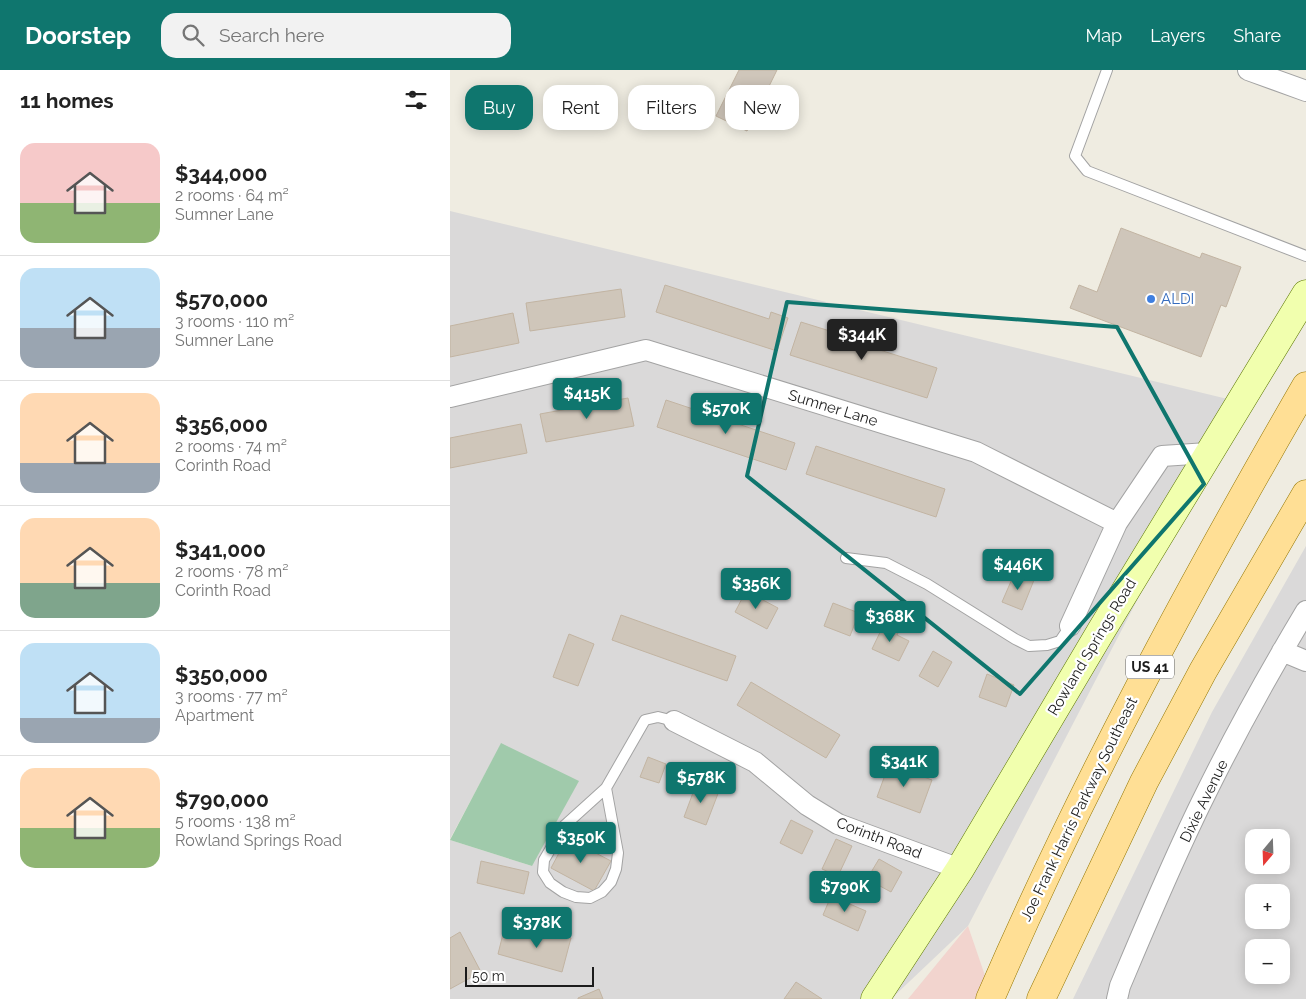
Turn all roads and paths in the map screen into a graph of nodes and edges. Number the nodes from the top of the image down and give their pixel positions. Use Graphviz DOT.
graph roads {
  1 [pos="1107,70"];
  2 [pos="1251,71"];
  3 [pos="1306,90"];
  4 [pos="1306,256"];
  5 [pos="1306,294"];
  6 [pos="1306,386"];
  7 [pos="450,397"];
  8 [pos="1208,453"];
  9 [pos="1306,494"];
  10 [pos="1117,523"];
  11 [pos="846,558"];
  12 [pos="1306,611"];
  13 [pos="1070,626"];
  14 [pos="1282,651"];
  15 [pos="1306,661"];
  16 [pos="674,721"];
  17 [pos="606,788"];
  18 [pos="960,870"];
  19 [pos="875,999"];
  20 [pos="990,999"];
  21 [pos="1041,999"];
  22 [pos="1117,999"];
  1 -- 4 [label="lane"];
  2 -- 3 [label="street"];
  5 -- 8 [label="street, Rowland Springs Road"];
  6 -- 20 [label="main road, Joe Frank Harris Parkway Southeast / US 41"];
  7 -- 10 [label="street, Sumner Lane"];
  8 -- 10 [label="street"];
  8 -- 18 [label="street, Rowland Springs Road"];
  9 -- 21 [label="main road, US 41"];
  10 -- 13 [label="street"];
  11 -- 13 [label="lane"];
  12 -- 14 [label="street, Dixie Avenue"];
  14 -- 15 [label="street"];
  14 -- 22 [label="street, Dixie Avenue"];
  16 -- 17 [label="lane"];
  16 -- 18 [label="street, Corinth Road"];
  17 -- 17 [label="lane"];
  18 -- 19 [label="street, Rowland Springs Road"];
}
